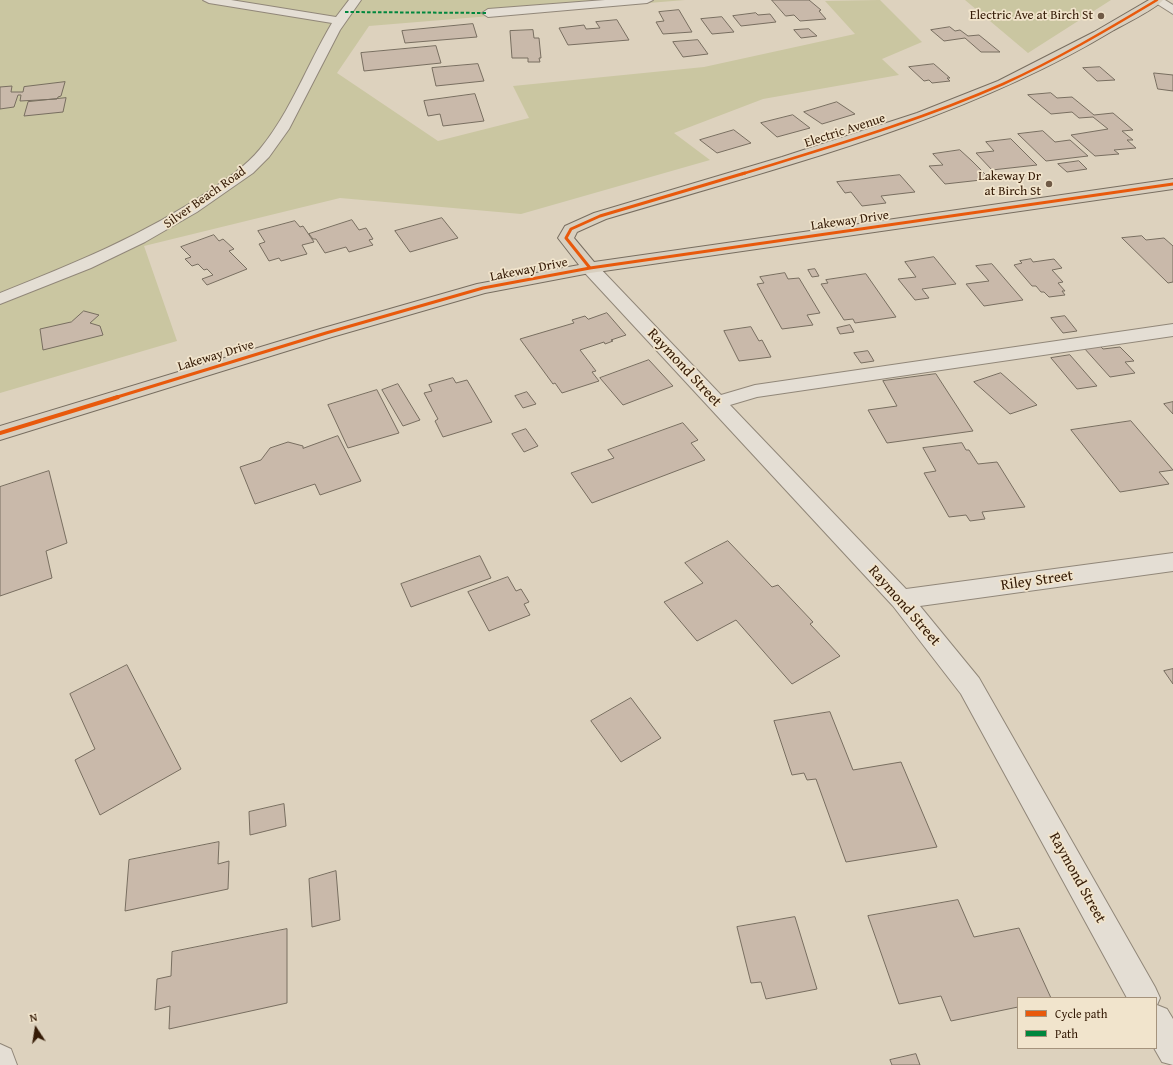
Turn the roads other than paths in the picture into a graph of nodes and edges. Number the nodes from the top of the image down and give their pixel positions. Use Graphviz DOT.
graph roads {
  1 [pos="209,0"];
  2 [pos="354,0"];
  3 [pos="647,0"];
  4 [pos="1157,0"];
  5 [pos="1173,10"];
  6 [pos="488,13"];
  7 [pos="339,21"];
  8 [pos="1173,184"];
  9 [pos="590,268"];
  10 [pos="0,299"];
  11 [pos="1173,330"];
  12 [pos="716,403"];
  13 [pos="0,433"];
  14 [pos="1173,562"];
  15 [pos="901,600"];
  16 [pos="1143,997"];
  17 [pos="1157,1022"];
  18 [pos="1173,1051"];
  19 [pos="0,1060"];
  20 [pos="1,1065"];
  1 -- 7 [label="street"];
  2 -- 7 [label="street, Silver Beach Road"];
  3 -- 6 [label="street"];
  4 -- 5 [label="street"];
  4 -- 9 [label="main road, Electric Avenue"];
  7 -- 10 [label="street, Silver Beach Road"];
  8 -- 9 [label="main road, Lakeway Drive"];
  9 -- 12 [label="street, Raymond Street"];
  9 -- 13 [label="main road, Lakeway Drive"];
  11 -- 12 [label="street"];
  12 -- 15 [label="street, Raymond Street"];
  14 -- 15 [label="street, Riley Street"];
  15 -- 16 [label="street, Raymond Street"];
  17 -- 18 [label="street"];
  19 -- 20 [label="street"];
}
